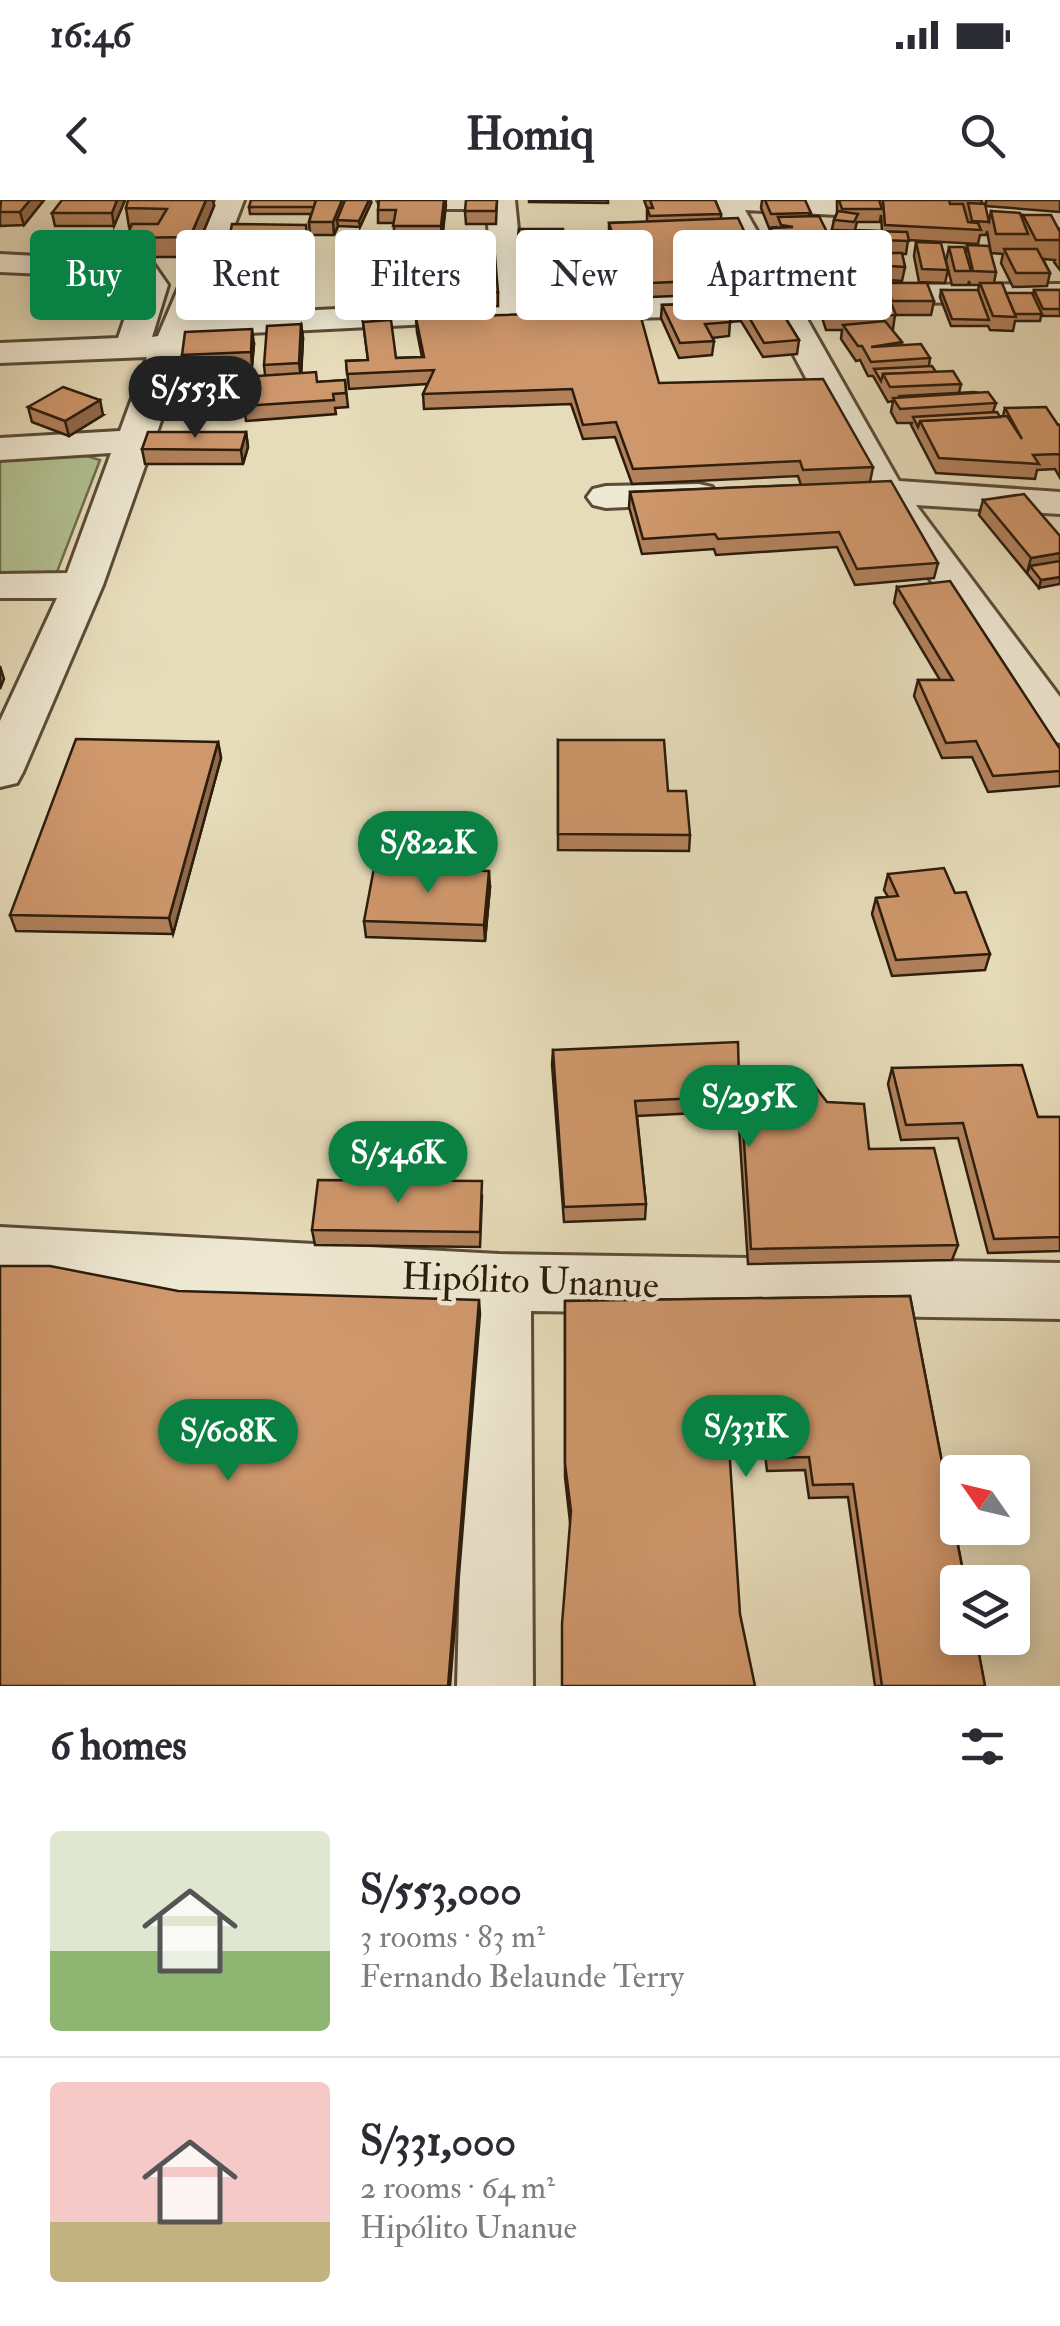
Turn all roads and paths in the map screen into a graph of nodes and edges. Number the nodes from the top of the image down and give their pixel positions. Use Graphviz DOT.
graph roads {
  1 [pos="230,200"];
  2 [pos="392,200"];
  3 [pos="501,200"];
  4 [pos="726,200"];
  5 [pos="1060,218"];
  6 [pos="749,230"];
  7 [pos="0,263"];
  8 [pos="1060,292"];
  9 [pos="892,295"];
  10 [pos="673,302"];
  11 [pos="510,310"];
  12 [pos="810,320"];
  13 [pos="160,340"];
  14 [pos="0,352"];
  15 [pos="136,441"];
  16 [pos="0,449"];
  17 [pos="885,490"];
  18 [pos="825,491"];
  19 [pos="726,494"];
  20 [pos="606,497"];
  21 [pos="1060,503"];
  22 [pos="0,586"];
  23 [pos="83,586"];
  24 [pos="1060,729"];
  25 [pos="3,759"];
  26 [pos="0,1254"];
  27 [pos="498,1282"];
  28 [pos="1060,1291"];
  29 [pos="495,1686"];
  1 -- 13 [label="street"];
  2 -- 3 [label="street"];
  3 -- 11 [label="street"];
  4 -- 5 [label="street"];
  4 -- 6 [label="street"];
  7 -- 13 [label="street"];
  8 -- 9 [label="street"];
  10 -- 11 [label="street"];
  11 -- 13 [label="street"];
  12 -- 17 [label="street"];
  13 -- 14 [label="street"];
  13 -- 15 [label="street"];
  15 -- 16 [label="street"];
  15 -- 23 [label="street"];
  17 -- 18 [label="street"];
  17 -- 21 [label="street"];
  17 -- 24 [label="street"];
  19 -- 20 [label="street"];
  22 -- 23 [label="street"];
  23 -- 25 [label="street"];
  26 -- 27 [label="street, Hipólito Unanue"];
  27 -- 28 [label="street, Hipólito Unanue"];
  27 -- 29 [label="street"];
}
